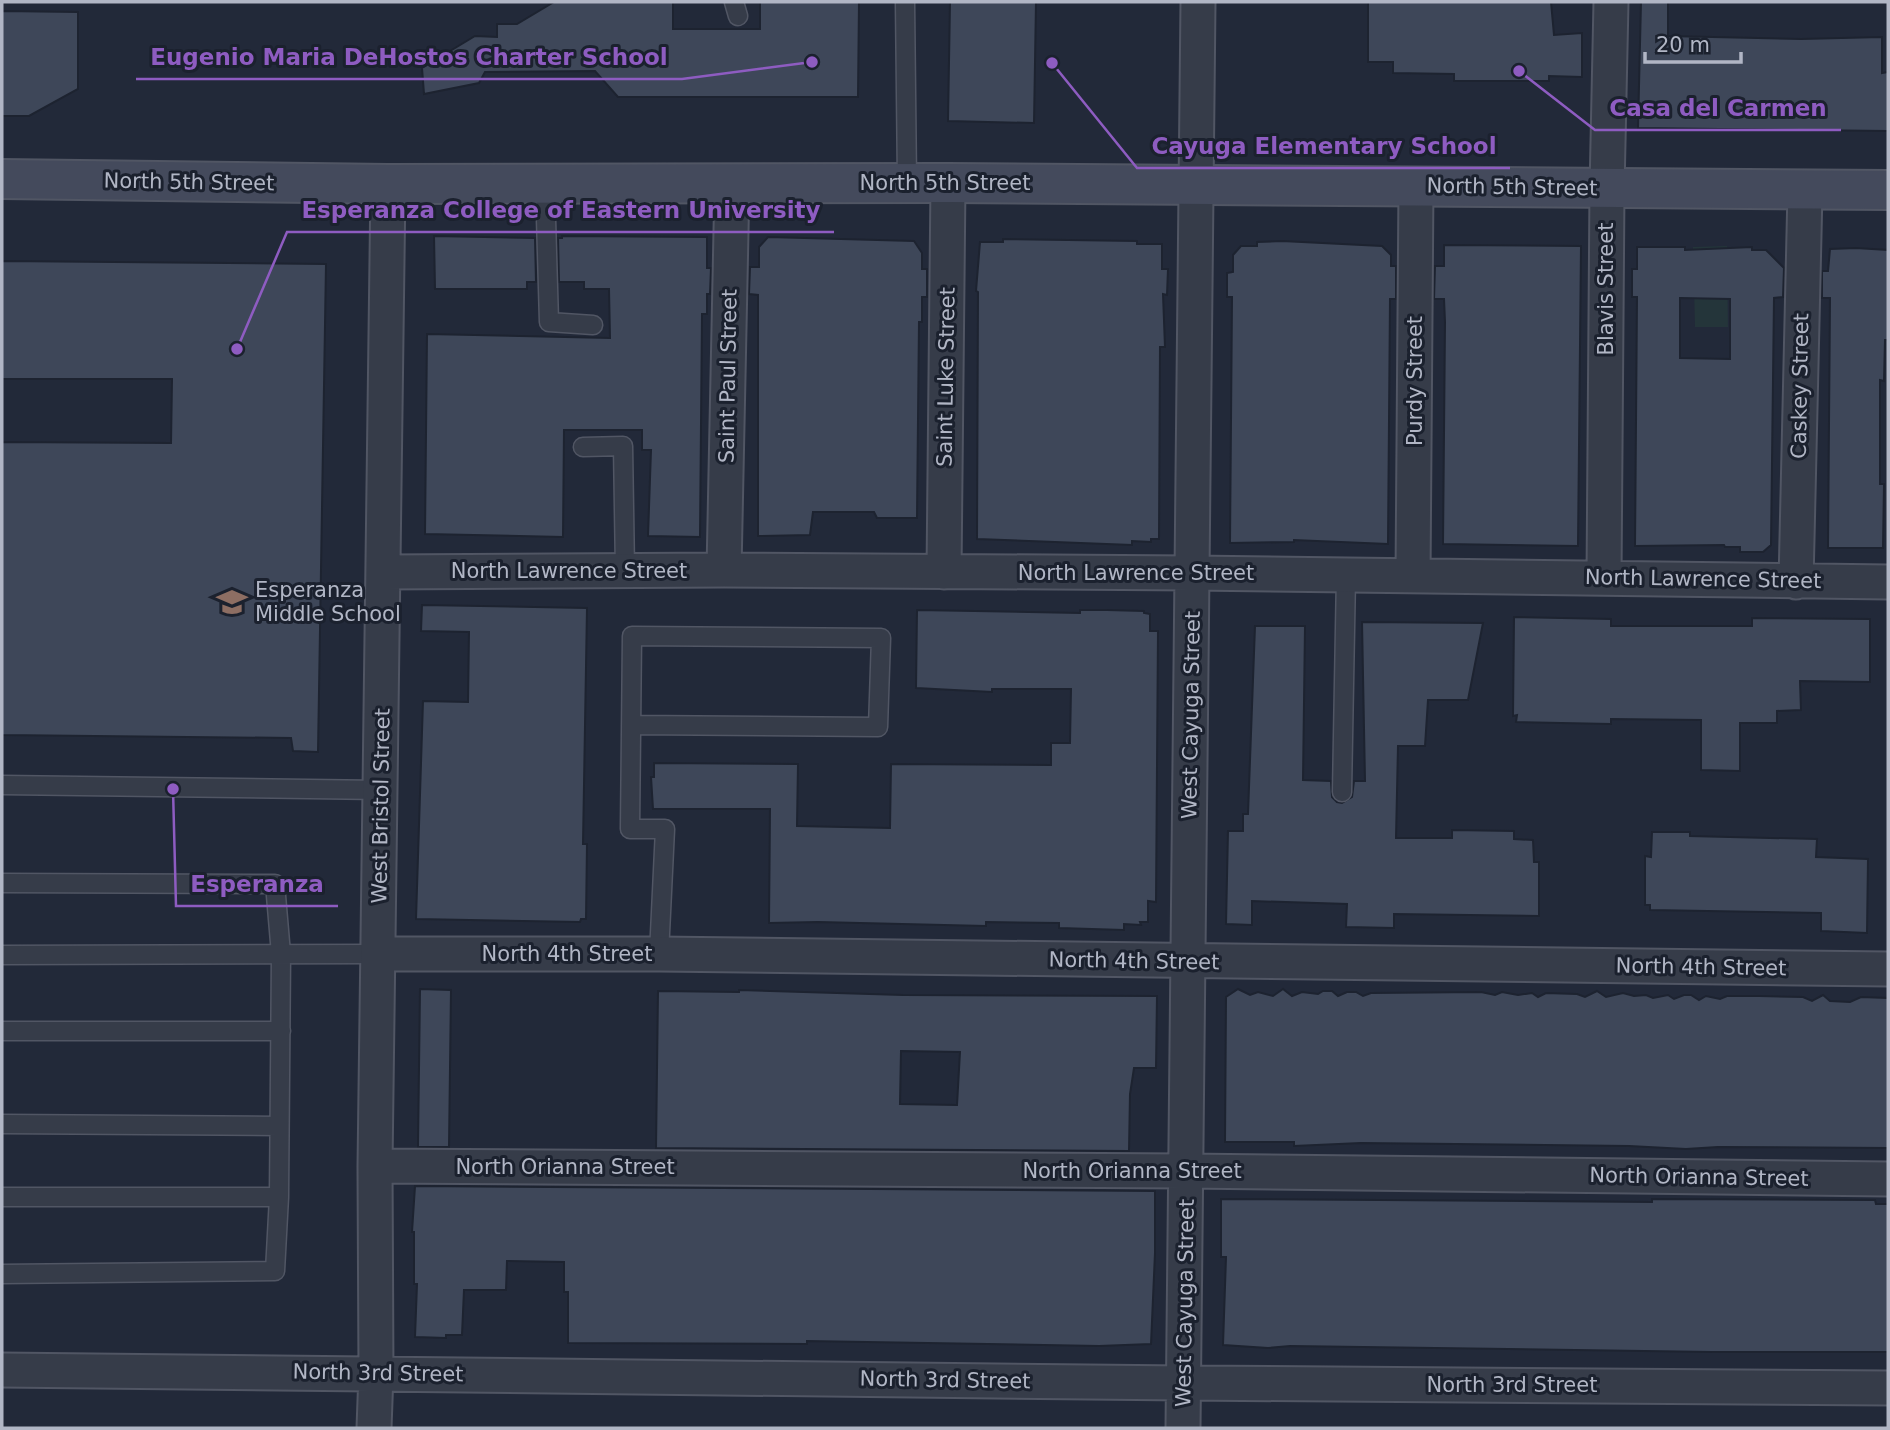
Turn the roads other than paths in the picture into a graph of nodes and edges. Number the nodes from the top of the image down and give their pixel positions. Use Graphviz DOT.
graph roads {
  1 [pos="905,2"];
  2 [pos="1198,2"];
  3 [pos="1611,2"];
  4 [pos="2,179"];
  5 [pos="732,183"];
  6 [pos="907,183"];
  7 [pos="948,183"];
  8 [pos="388,184"];
  9 [pos="545,184"];
  10 [pos="1196,184"];
  11 [pos="1416,185"];
  12 [pos="1607,189"];
  13 [pos="1888,190"];
  14 [pos="1805,191"];
  15 [pos="593,325"];
  16 [pos="583,447"];
  17 [pos="724,570"];
  18 [pos="625,571"];
  19 [pos="384,572"];
  20 [pos="944,572"];
  21 [pos="1192,573"];
  22 [pos="1346,575"];
  23 [pos="1413,576"];
  24 [pos="1604,577"];
  25 [pos="1796,582"];
  26 [pos="1888,582"];
  27 [pos="631,725"];
  28 [pos="2,785"];
  29 [pos="382,790"];
  30 [pos="1342,792"];
  31 [pos="2,883"];
  32 [pos="281,954"];
  33 [pos="379,954"];
  34 [pos="659,954"];
  35 [pos="2,956"];
  36 [pos="1188,962"];
  37 [pos="1888,969"];
  38 [pos="2,1031"];
  39 [pos="281,1031"];
  40 [pos="2,1124"];
  41 [pos="279,1126"];
  42 [pos="375,1166"];
  43 [pos="1186,1171"];
  44 [pos="1888,1179"];
  45 [pos="2,1197"];
  46 [pos="279,1198"];
  47 [pos="2,1274"];
  48 [pos="2,1370"];
  49 [pos="376,1373"];
  50 [pos="1184,1383"];
  51 [pos="1888,1388"];
  52 [pos="374,1428"];
  53 [pos="1184,1428"];
  1 -- 6 [label="lane"];
  2 -- 10 [label="street, West Cayuga Street"];
  3 -- 12 [label="street, Blavis Street"];
  4 -- 8 [label="street, North 5th Street"];
  5 -- 6 [label="street, North 5th Street"];
  5 -- 9 [label="street, North 5th Street"];
  5 -- 17 [label="street, Saint Paul Street"];
  6 -- 7 [label="street, North 5th Street"];
  7 -- 10 [label="street, North 5th Street"];
  7 -- 20 [label="street, Saint Luke Street"];
  8 -- 9 [label="street, North 5th Street"];
  8 -- 19 [label="street, West Bristol Street"];
  9 -- 15 [label="lane"];
  10 -- 11 [label="street, North 5th Street"];
  10 -- 21 [label="street, West Cayuga Street"];
  11 -- 12 [label="street, North 5th Street"];
  11 -- 23 [label="street, Purdy Street"];
  12 -- 14 [label="street, North 5th Street"];
  12 -- 24 [label="street, Blavis Street"];
  13 -- 14 [label="street, North 5th Street"];
  14 -- 25 [label="street, Caskey Street"];
  16 -- 18 [label="lane"];
  17 -- 18 [label="street, North Lawrence Street"];
  17 -- 20 [label="street, North Lawrence Street"];
  18 -- 19 [label="street, North Lawrence Street"];
  19 -- 29 [label="street, West Bristol Street"];
  20 -- 21 [label="street, North Lawrence Street"];
  21 -- 22 [label="street, North Lawrence Street"];
  21 -- 36 [label="street, West Cayuga Street"];
  22 -- 23 [label="street, North Lawrence Street"];
  22 -- 30 [label="lane"];
  23 -- 24 [label="street, North Lawrence Street"];
  24 -- 25 [label="street, North Lawrence Street"];
  25 -- 26 [label="street, North Lawrence Street"];
  27 -- 27 [label="lane"];
  27 -- 34 [label="lane"];
  28 -- 29 [label="lane"];
  29 -- 33 [label="street, West Bristol Street"];
  31 -- 32 [label="lane"];
  32 -- 33 [label="lane"];
  32 -- 35 [label="lane"];
  32 -- 39 [label="lane"];
  33 -- 34 [label="street, North 4th Street"];
  33 -- 42 [label="street, West Bristol Street"];
  34 -- 36 [label="street, North 4th Street"];
  36 -- 37 [label="street, North 4th Street"];
  36 -- 43 [label="street, West Cayuga Street"];
  38 -- 39 [label="lane"];
  39 -- 41 [label="lane"];
  40 -- 41 [label="lane"];
  41 -- 46 [label="lane"];
  42 -- 43 [label="street, North Orianna Street"];
  42 -- 49 [label="street, West Bristol Street"];
  43 -- 44 [label="street, North Orianna Street"];
  43 -- 50 [label="street, West Cayuga Street"];
  45 -- 46 [label="lane"];
  46 -- 47 [label="lane"];
  48 -- 49 [label="street, North 3rd Street"];
  49 -- 50 [label="street, North 3rd Street"];
  49 -- 52 [label="street, West Bristol Street"];
  50 -- 51 [label="street, North 3rd Street"];
  50 -- 53 [label="street, West Cayuga Street"];
}
